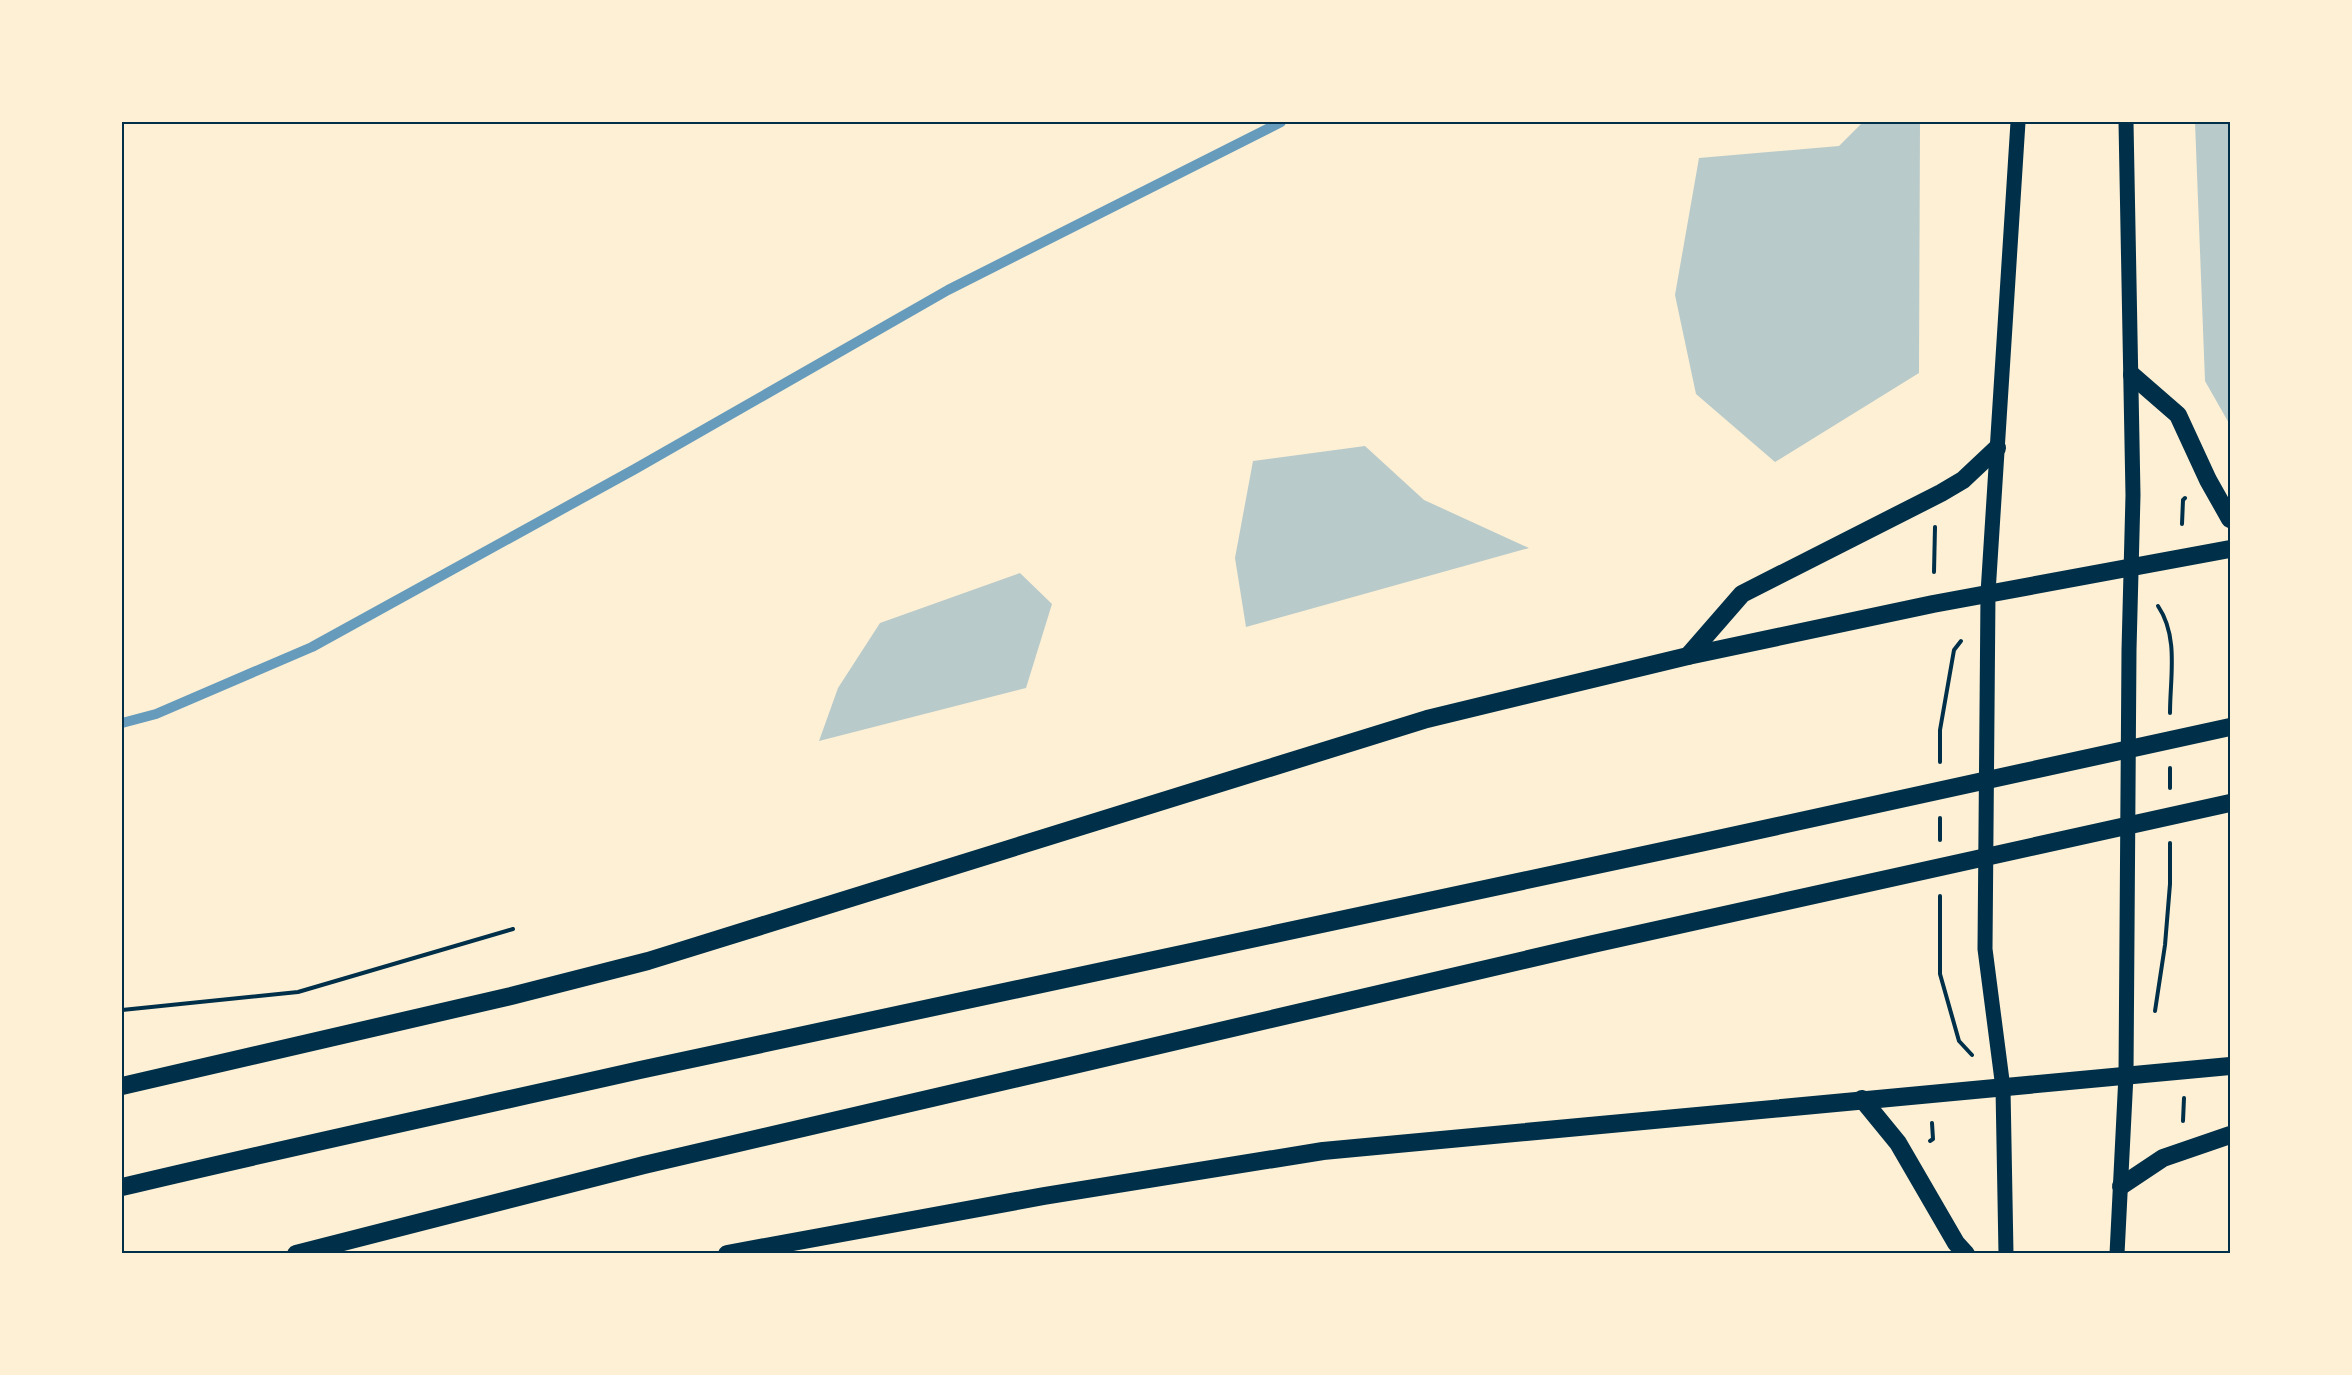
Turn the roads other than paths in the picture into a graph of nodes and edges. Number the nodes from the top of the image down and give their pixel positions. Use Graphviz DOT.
graph roads {
  1 [pos="2018,122"];
  2 [pos="2126,122"];
  3 [pos="2132,375"];
  4 [pos="1997,448"];
  5 [pos="2230,519"];
  6 [pos="2230,549"];
  7 [pos="2130,566"];
  8 [pos="1988,594"];
  9 [pos="1688,656"];
  10 [pos="2227,728"];
  11 [pos="2227,804"];
  12 [pos="2230,1066"];
  13 [pos="2126,1075"];
  14 [pos="122,1086"];
  15 [pos="2004,1088"];
  16 [pos="1862,1099"];
  17 [pos="2230,1135"];
  18 [pos="2121,1186"];
  19 [pos="122,1187"];
  20 [pos="296,1254"];
  21 [pos="727,1254"];
  22 [pos="1966,1254"];
  23 [pos="2006,1254"];
  24 [pos="2117,1254"];
  1 -- 4 [label="main road"];
  2 -- 3 [label="main road"];
  3 -- 5 [label="highway"];
  3 -- 7 [label="main road"];
  4 -- 8 [label="main road"];
  4 -- 9 [label="highway"];
  6 -- 7 [label="highway"];
  7 -- 8 [label="highway"];
  7 -- 13 [label="main road"];
  8 -- 9 [label="highway"];
  8 -- 15 [label="main road"];
  9 -- 14 [label="highway"];
  10 -- 19 [label="highway"];
  11 -- 20 [label="highway"];
  12 -- 13 [label="highway"];
  13 -- 15 [label="highway"];
  13 -- 18 [label="main road"];
  15 -- 16 [label="highway"];
  15 -- 23 [label="main road"];
  16 -- 21 [label="highway"];
  16 -- 22 [label="highway"];
  17 -- 18 [label="highway"];
  18 -- 24 [label="main road"];
}
